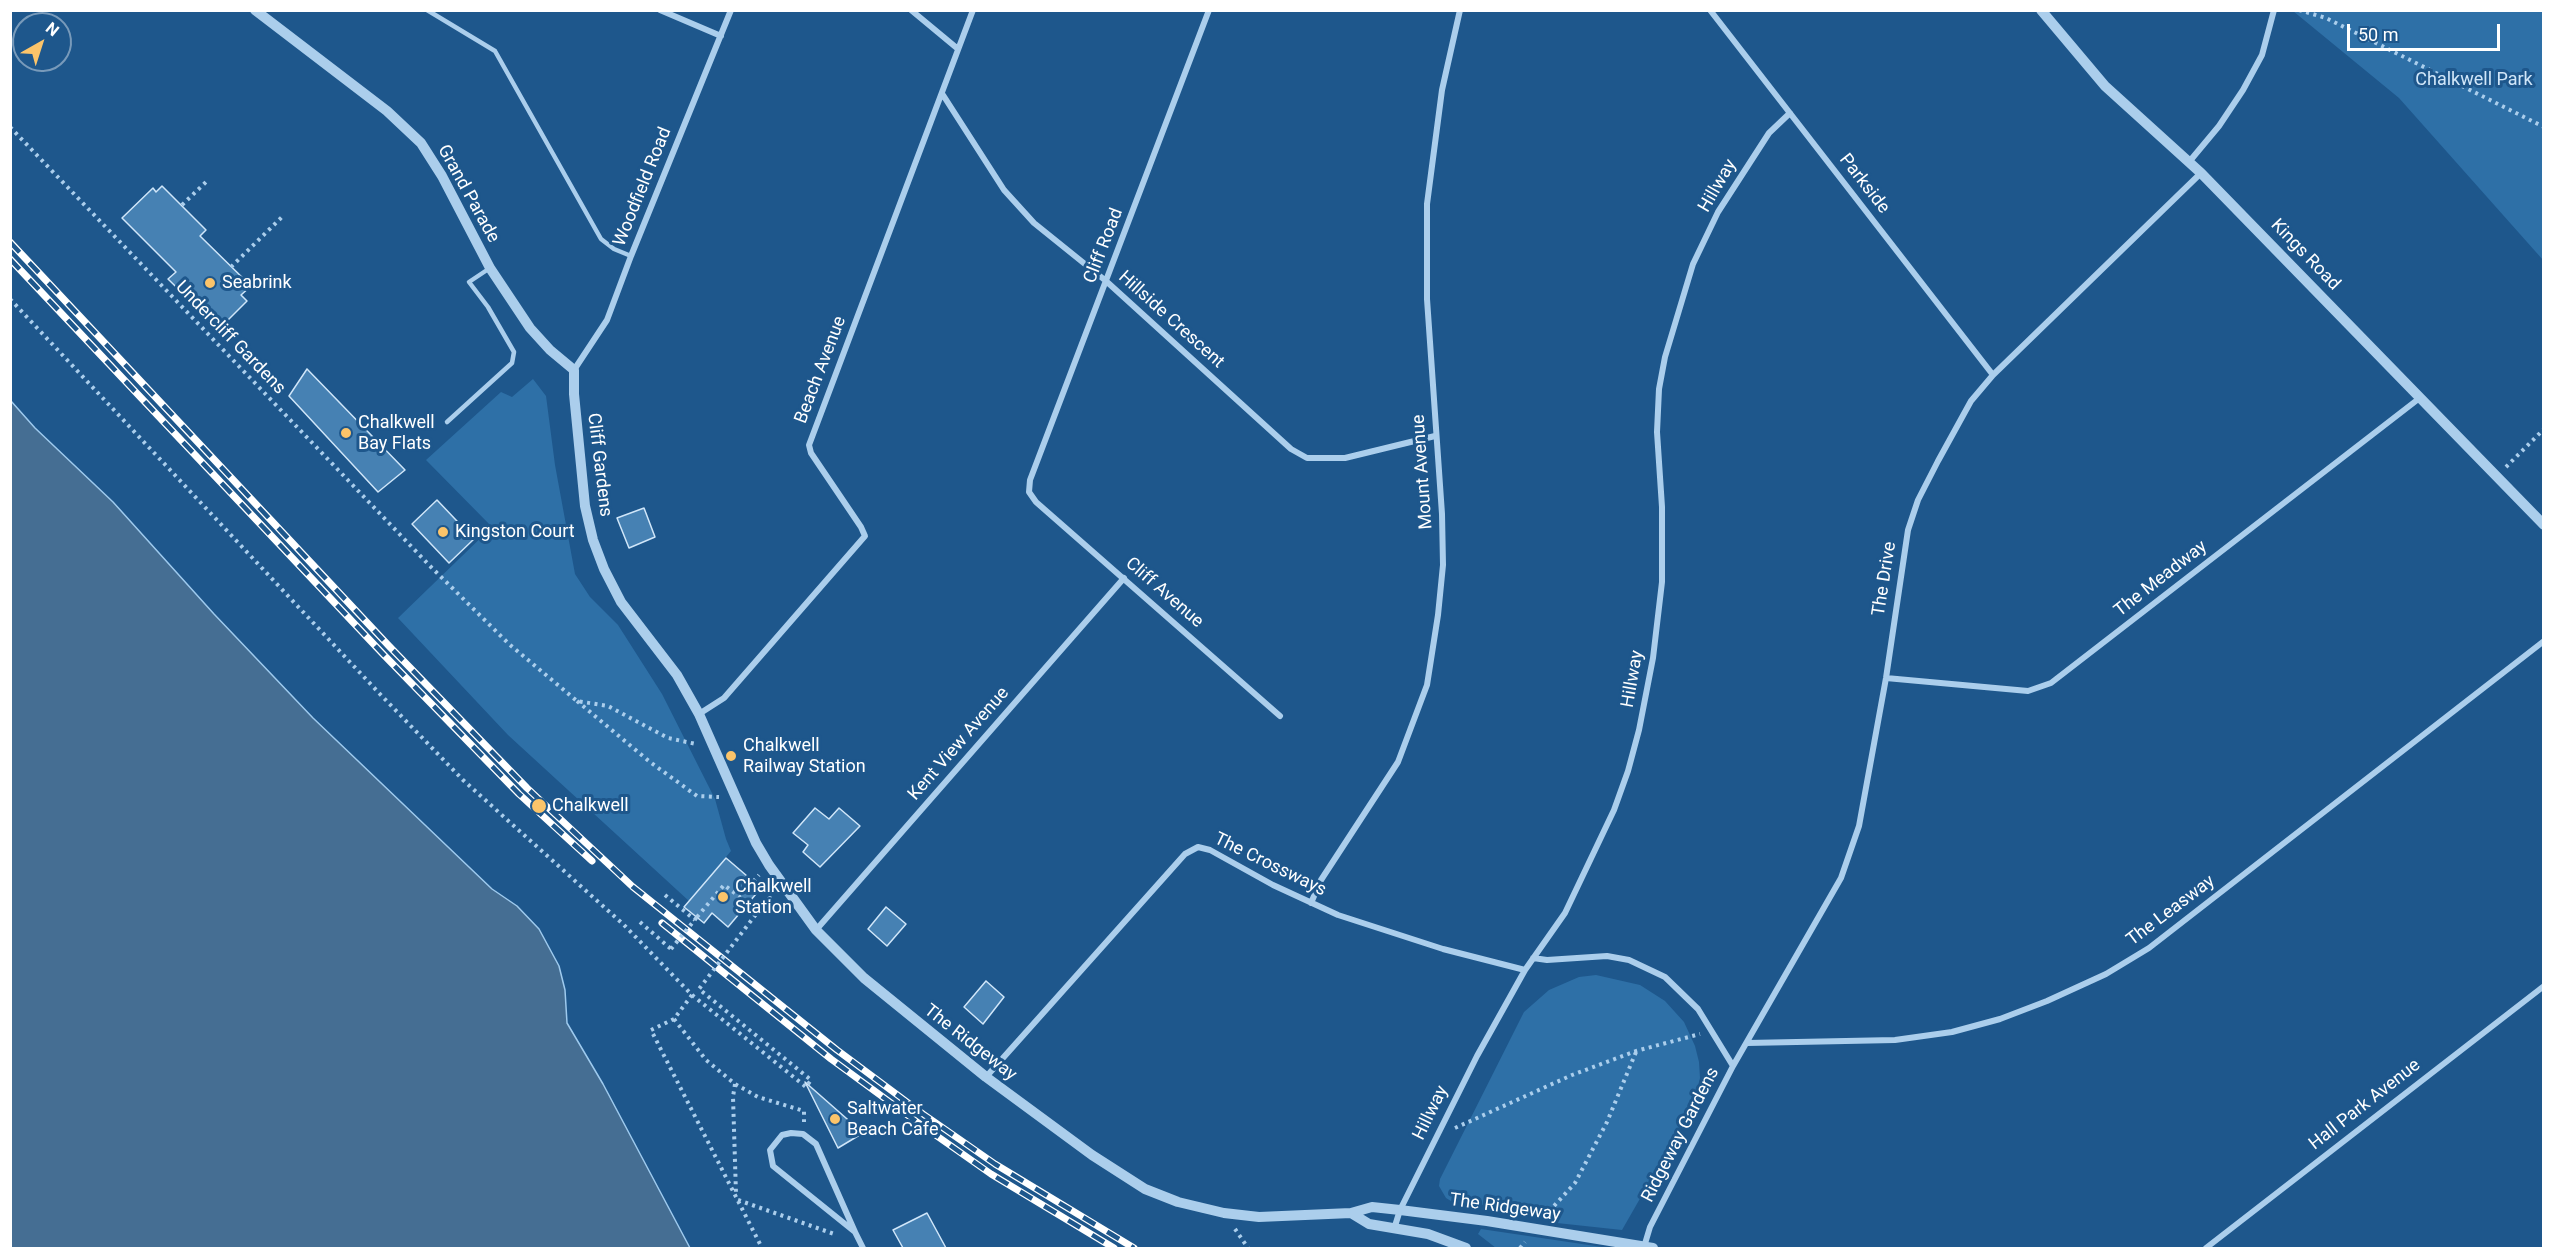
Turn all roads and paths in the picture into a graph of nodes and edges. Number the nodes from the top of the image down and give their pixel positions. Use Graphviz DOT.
graph roads {
  1 [pos="255,10"];
  2 [pos="427,10"];
  3 [pos="660,10"];
  4 [pos="731,10"];
  5 [pos="911,10"];
  6 [pos="973,10"];
  7 [pos="1209,10"];
  8 [pos="1460,10"];
  9 [pos="1710,10"];
  10 [pos="2041,10"];
  11 [pos="2274,10"];
  12 [pos="2299,10"];
  13 [pos="721,36"];
  14 [pos="958,49"];
  15 [pos="943,95"];
  16 [pos="1790,113"];
  17 [pos="10,127"];
  18 [pos="2544,127"];
  19 [pos="2189,162"];
  20 [pos="2201,173"];
  21 [pos="206,182"];
  22 [pos="182,205"];
  23 [pos="284,215"];
  24 [pos="631,256"];
  25 [pos="231,267"];
  26 [pos="490,268"];
  27 [pos="1106,281"];
  28 [pos="10,299"];
  29 [pos="574,370"];
  30 [pos="1994,375"];
  31 [pos="2421,397"];
  32 [pos="447,422"];
  33 [pos="2544,429"];
  34 [pos="1435,436"];
  35 [pos="2497,475"];
  36 [pos="1029,492"];
  37 [pos="2544,525"];
  38 [pos="1125,578"];
  39 [pos="2544,641"];
  40 [pos="1886,678"];
  41 [pos="577,701"];
  42 [pos="699,714"];
  43 [pos="1280,716"];
  44 [pos="716,749"];
  45 [pos="735,797"];
  46 [pos="769,865"];
  47 [pos="665,895"];
  48 [pos="1311,903"];
  49 [pos="763,905"];
  50 [pos="696,919"];
  51 [pos="640,922"];
  52 [pos="816,930"];
  53 [pos="1533,958"];
  54 [pos="1525,970"];
  55 [pos="2544,986"];
  56 [pos="692,995"];
  57 [pos="674,1019"];
  58 [pos="1712,1031"];
  59 [pos="1747,1042"];
  60 [pos="1636,1051"];
  61 [pos="1733,1066"];
  62 [pos="986,1077"];
  63 [pos="735,1084"];
  64 [pos="803,1134"];
  65 [pos="1436,1138"];
  66 [pos="737,1198"];
  67 [pos="1400,1210"];
  68 [pos="1351,1213"];
  69 [pos="1395,1226"];
  70 [pos="1535,1229"];
  71 [pos="855,1232"];
  72 [pos="762,1248"];
  73 [pos="863,1248"];
  74 [pos="1466,1248"];
  75 [pos="1520,1248"];
  76 [pos="1647,1248"];
  77 [pos="2206,1248"];
  1 -- 26 [label="street, Grand Parade"];
  2 -- 24 [label="lane"];
  3 -- 13 [label="street"];
  4 -- 13 [label="street, Woodfield Road"];
  5 -- 14 [label="street"];
  6 -- 14 [label="street, Beach Avenue"];
  7 -- 27 [label="street, Cliff Road"];
  8 -- 34 [label="street, Mount Avenue"];
  9 -- 16 [label="street, Parkside"];
  10 -- 19 [label="street, Kings Road"];
  11 -- 19 [label="street"];
  12 -- 18 [label="path"];
  13 -- 24 [label="street, Woodfield Road"];
  14 -- 15 [label="street, Beach Avenue"];
  15 -- 27 [label="street, Hillside Crescent"];
  15 -- 42 [label="street, Beach Avenue"];
  16 -- 30 [label="street, Parkside"];
  16 -- 53 [label="street, Hillway"];
  17 -- 41 [label="path, Undercliff Gardens"];
  19 -- 20 [label="street, Kings Road"];
  20 -- 30 [label="street, The Drive"];
  20 -- 31 [label="street, Kings Road"];
  21 -- 22 [label="path"];
  23 -- 25 [label="path"];
  24 -- 29 [label="street, Woodfield Road"];
  26 -- 29 [label="street, Grand Parade"];
  26 -- 32 [label="lane"];
  27 -- 34 [label="street, Hillside Crescent"];
  27 -- 36 [label="street, Cliff Road"];
  28 -- 56 [label="path"];
  29 -- 42 [label="street, Cliff Gardens"];
  30 -- 40 [label="street, The Drive"];
  31 -- 35 [label="street, Kings Road"];
  31 -- 40 [label="street, The Meadway"];
  33 -- 35 [label="path"];
  34 -- 48 [label="street, Mount Avenue"];
  35 -- 37 [label="street, Kings Road"];
  36 -- 38 [label="street, Cliff Avenue"];
  38 -- 43 [label="street, Cliff Avenue"];
  38 -- 52 [label="street, Kent View Avenue"];
  39 -- 59 [label="street, The Leasway"];
  40 -- 59 [label="street, The Drive"];
  41 -- 44 [label="path"];
  41 -- 45 [label="path, Undercliff Gardens"];
  42 -- 44 [label="street, The Ridgeway"];
  44 -- 45 [label="street, The Ridgeway"];
  45 -- 46 [label="street, The Ridgeway"];
  46 -- 50 [label="path"];
  46 -- 52 [label="street, The Ridgeway"];
  47 -- 50 [label="path"];
  48 -- 54 [label="street, The Crossways"];
  48 -- 62 [label="street, The Crossways"];
  49 -- 56 [label="path, bridge"];
  50 -- 51 [label="path, bridge"];
  52 -- 62 [label="street, The Ridgeway"];
  53 -- 54 [label="street, Hillway"];
  53 -- 58 [label="street, Ridgeway Gardens"];
  54 -- 65 [label="street, Hillway"];
  55 -- 77 [label="street, Hall Park Avenue"];
  56 -- 57 [label="path"];
  57 -- 63 [label="path"];
  57 -- 66 [label="path"];
  58 -- 60 [label="path"];
  58 -- 61 [label="street, Ridgeway Gardens"];
  59 -- 61 [label="street, The Drive"];
  60 -- 65 [label="path"];
  60 -- 70 [label="path"];
  61 -- 76 [label="street, Ridgeway Gardens"];
  62 -- 68 [label="street, The Ridgeway"];
  63 -- 64 [label="path"];
  63 -- 66 [label="path"];
  64 -- 71 [label="street"];
  64 -- 71 [label="street"];
  65 -- 67 [label="street, Hillway"];
  66 -- 71 [label="path"];
  66 -- 72 [label="path"];
  67 -- 68 [label="street, The Ridgeway"];
  67 -- 69 [label="street, Hillway"];
  67 -- 70 [label="street, The Ridgeway"];
  68 -- 69 [label="street, The Ridgeway"];
  69 -- 74 [label="street, The Ridgeway"];
  70 -- 75 [label="path"];
  70 -- 76 [label="street, The Ridgeway"];
  71 -- 73 [label="street"];
}
